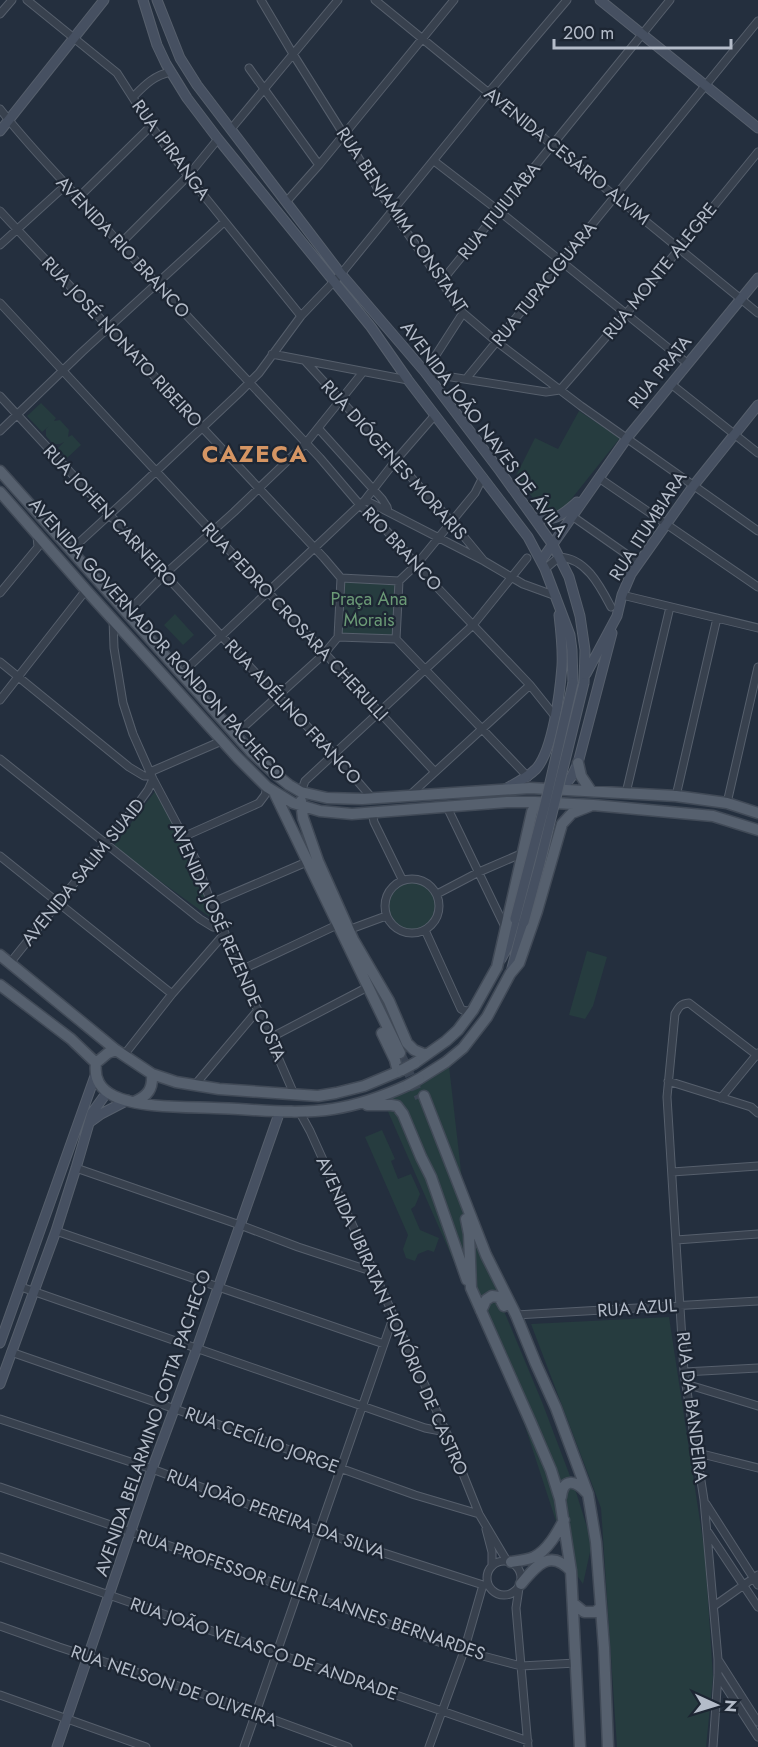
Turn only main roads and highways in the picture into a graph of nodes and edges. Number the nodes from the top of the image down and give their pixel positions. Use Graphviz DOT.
graph roads {
  1 [pos="104,0"];
  2 [pos="143,0"];
  3 [pos="157,0"];
  4 [pos="600,0"];
  5 [pos="758,128"];
  6 [pos="0,131"];
  7 [pos="758,278"];
  8 [pos="758,405"];
  9 [pos="496,467"];
  10 [pos="0,471"];
  11 [pos="483,477"];
  12 [pos="590,490"];
  13 [pos="0,492"];
  14 [pos="534,518"];
  15 [pos="552,545"];
  16 [pos="543,565"];
  17 [pos="557,598"];
  18 [pos="616,616"];
  19 [pos="584,680"];
  20 [pos="552,732"];
  21 [pos="582,749"];
  22 [pos="578,764"];
  23 [pos="302,788"];
  24 [pos="505,789"];
  25 [pos="271,790"];
  26 [pos="561,790"];
  27 [pos="577,791"];
  28 [pos="591,791"];
  29 [pos="507,802"];
  30 [pos="540,802"];
  31 [pos="593,805"];
  32 [pos="301,807"];
  33 [pos="758,813"];
  34 [pos="530,821"];
  35 [pos="758,830"];
  36 [pos="524,849"];
  37 [pos="554,850"];
  38 [pos="519,921"];
  39 [pos="348,935"];
  40 [pos="0,956"];
  41 [pos="497,967"];
  42 [pos="510,974"];
  43 [pos="0,985"];
  44 [pos="120,1052"];
  45 [pos="402,1052"];
  46 [pos="426,1055"];
  47 [pos="96,1063"];
  48 [pos="400,1071"];
  49 [pos="152,1074"];
  50 [pos="95,1076"];
  51 [pos="420,1079"];
  52 [pos="105,1090"];
  53 [pos="292,1094"];
  54 [pos="131,1101"];
  55 [pos="355,1105"];
  56 [pos="280,1111"];
  57 [pos="90,1122"];
  58 [pos="501,1286"];
  59 [pos="471,1288"];
  60 [pos="482,1311"];
  61 [pos="0,1343"];
  62 [pos="536,1364"];
  63 [pos="0,1384"];
  64 [pos="578,1465"];
  65 [pos="550,1470"];
  66 [pos="588,1494"];
  67 [pos="560,1499"];
  68 [pos="564,1520"];
  69 [pos="509,1561"];
  70 [pos="571,1572"];
  71 [pos="520,1586"];
  72 [pos="573,1603"];
  73 [pos="600,1608"];
  74 [pos="57,1747"];
  75 [pos="580,1747"];
  76 [pos="608,1747"];
  1 -- 6 [label="main road"];
  2 -- 11 [label="main road, AVENIDA JOÃO NAVES DE ÁVILA"];
  3 -- 9 [label="main road, AVENIDA JOÃO NAVES DE ÁVILA"];
  4 -- 5 [label="main road"];
  7 -- 12 [label="main road, RUA PRATA"];
  8 -- 18 [label="main road, RUA ITUMBIARA"];
  9 -- 11 [label="main road"];
  9 -- 14 [label="main road, AVENIDA JOÃO NAVES DE ÁVILA"];
  10 -- 23 [label="main road, AVENIDA GOVERNADOR RONDON PACHECO"];
  11 -- 16 [label="main road, AVENIDA JOÃO NAVES DE ÁVILA"];
  12 -- 14 [label="main road, RUA PRATA"];
  12 -- 15 [label="main road, RUA PRATA"];
  13 -- 25 [label="main road, AVENIDA GOVERNADOR RONDON PACHECO"];
  14 -- 15 [label="main road, AVENIDA JOÃO NAVES DE ÁVILA"];
  15 -- 16 [label="main road, RUA PRATA"];
  15 -- 19 [label="main road, AVENIDA JOÃO NAVES DE ÁVILA"];
  16 -- 17 [label="main road, AVENIDA JOÃO NAVES DE ÁVILA"];
  17 -- 20 [label="main road, AVENIDA GOVERNADOR RONDON PACHECO"];
  17 -- 38 [label="main road, AVENIDA JOÃO NAVES DE ÁVILA, bridge"];
  18 -- 19 [label="main road, RUA ITUMBIARA"];
  18 -- 21 [label="main road"];
  19 -- 38 [label="main road, AVENIDA JOÃO NAVES DE ÁVILA, bridge"];
  20 -- 21 [label="main road"];
  20 -- 24 [label="main road, AVENIDA GOVERNADOR RONDON PACHECO"];
  21 -- 22 [label="main road"];
  22 -- 26 [label="main road"];
  22 -- 28 [label="main road"];
  23 -- 24 [label="main road, AVENIDA GOVERNADOR RONDON PACHECO"];
  23 -- 32 [label="main road"];
  24 -- 26 [label="main road, AVENIDA GOVERNADOR RONDON PACHECO"];
  25 -- 32 [label="main road, AVENIDA GOVERNADOR RONDON PACHECO"];
  25 -- 39 [label="main road"];
  26 -- 27 [label="main road, AVENIDA GOVERNADOR RONDON PACHECO"];
  26 -- 30 [label="main road"];
  27 -- 28 [label="main road, AVENIDA GOVERNADOR RONDON PACHECO"];
  27 -- 30 [label="main road"];
  28 -- 33 [label="main road, AVENIDA GOVERNADOR RONDON PACHECO"];
  29 -- 30 [label="main road, AVENIDA GOVERNADOR RONDON PACHECO"];
  29 -- 32 [label="main road, AVENIDA GOVERNADOR RONDON PACHECO"];
  29 -- 34 [label="main road"];
  30 -- 31 [label="main road, AVENIDA GOVERNADOR RONDON PACHECO"];
  30 -- 34 [label="main road"];
  31 -- 35 [label="main road, AVENIDA GOVERNADOR RONDON PACHECO"];
  31 -- 37 [label="main road, AVENIDA JOÃO NAVES DE ÁVILA"];
  32 -- 39 [label="main road"];
  34 -- 36 [label="main road, AVENIDA JOÃO NAVES DE ÁVILA"];
  36 -- 37 [label="main road"];
  36 -- 41 [label="main road, AVENIDA JOÃO NAVES DE ÁVILA"];
  37 -- 42 [label="main road, AVENIDA JOÃO NAVES DE ÁVILA"];
  38 -- 41 [label="main road, AVENIDA JOÃO NAVES DE ÁVILA"];
  38 -- 42 [label="main road, AVENIDA JOÃO NAVES DE ÁVILA"];
  39 -- 45 [label="main road"];
  39 -- 46 [label="main road"];
  39 -- 48 [label="main road"];
  40 -- 44 [label="main road"];
  41 -- 46 [label="main road, AVENIDA JOÃO NAVES DE ÁVILA"];
  42 -- 51 [label="main road, AVENIDA JOÃO NAVES DE ÁVILA"];
  43 -- 47 [label="main road"];
  44 -- 47 [label="main road"];
  44 -- 49 [label="main road"];
  46 -- 48 [label="main road, AVENIDA JOÃO NAVES DE ÁVILA, bridge"];
  47 -- 50 [label="main road"];
  48 -- 53 [label="main road, AVENIDA JOÃO NAVES DE ÁVILA"];
  49 -- 53 [label="main road, AVENIDA JOÃO NAVES DE ÁVILA"];
  49 -- 54 [label="main road"];
  50 -- 52 [label="main road"];
  50 -- 61 [label="main road"];
  51 -- 55 [label="main road, AVENIDA JOÃO NAVES DE ÁVILA, bridge"];
  51 -- 58 [label="main road"];
  52 -- 54 [label="main road"];
  52 -- 57 [label="main road"];
  53 -- 56 [label="main road"];
  54 -- 56 [label="main road, AVENIDA JOÃO NAVES DE ÁVILA"];
  54 -- 57 [label="main road"];
  55 -- 56 [label="main road, AVENIDA JOÃO NAVES DE ÁVILA"];
  55 -- 59 [label="main road"];
  56 -- 74 [label="main road, AVENIDA BELARMINO COTTA PACHECO"];
  57 -- 63 [label="main road"];
  58 -- 59 [label="main road"];
  58 -- 62 [label="main road"];
  59 -- 60 [label="main road"];
  60 -- 62 [label="main road"];
  60 -- 65 [label="main road"];
  62 -- 64 [label="main road"];
  64 -- 65 [label="main road"];
  64 -- 66 [label="main road"];
  65 -- 67 [label="main road"];
  66 -- 67 [label="main road"];
  66 -- 73 [label="main road"];
  67 -- 68 [label="main road"];
  68 -- 69 [label="main road"];
  68 -- 70 [label="main road"];
  70 -- 71 [label="main road"];
  70 -- 72 [label="main road"];
  72 -- 73 [label="main road"];
  72 -- 75 [label="main road"];
  73 -- 76 [label="main road"];
}
